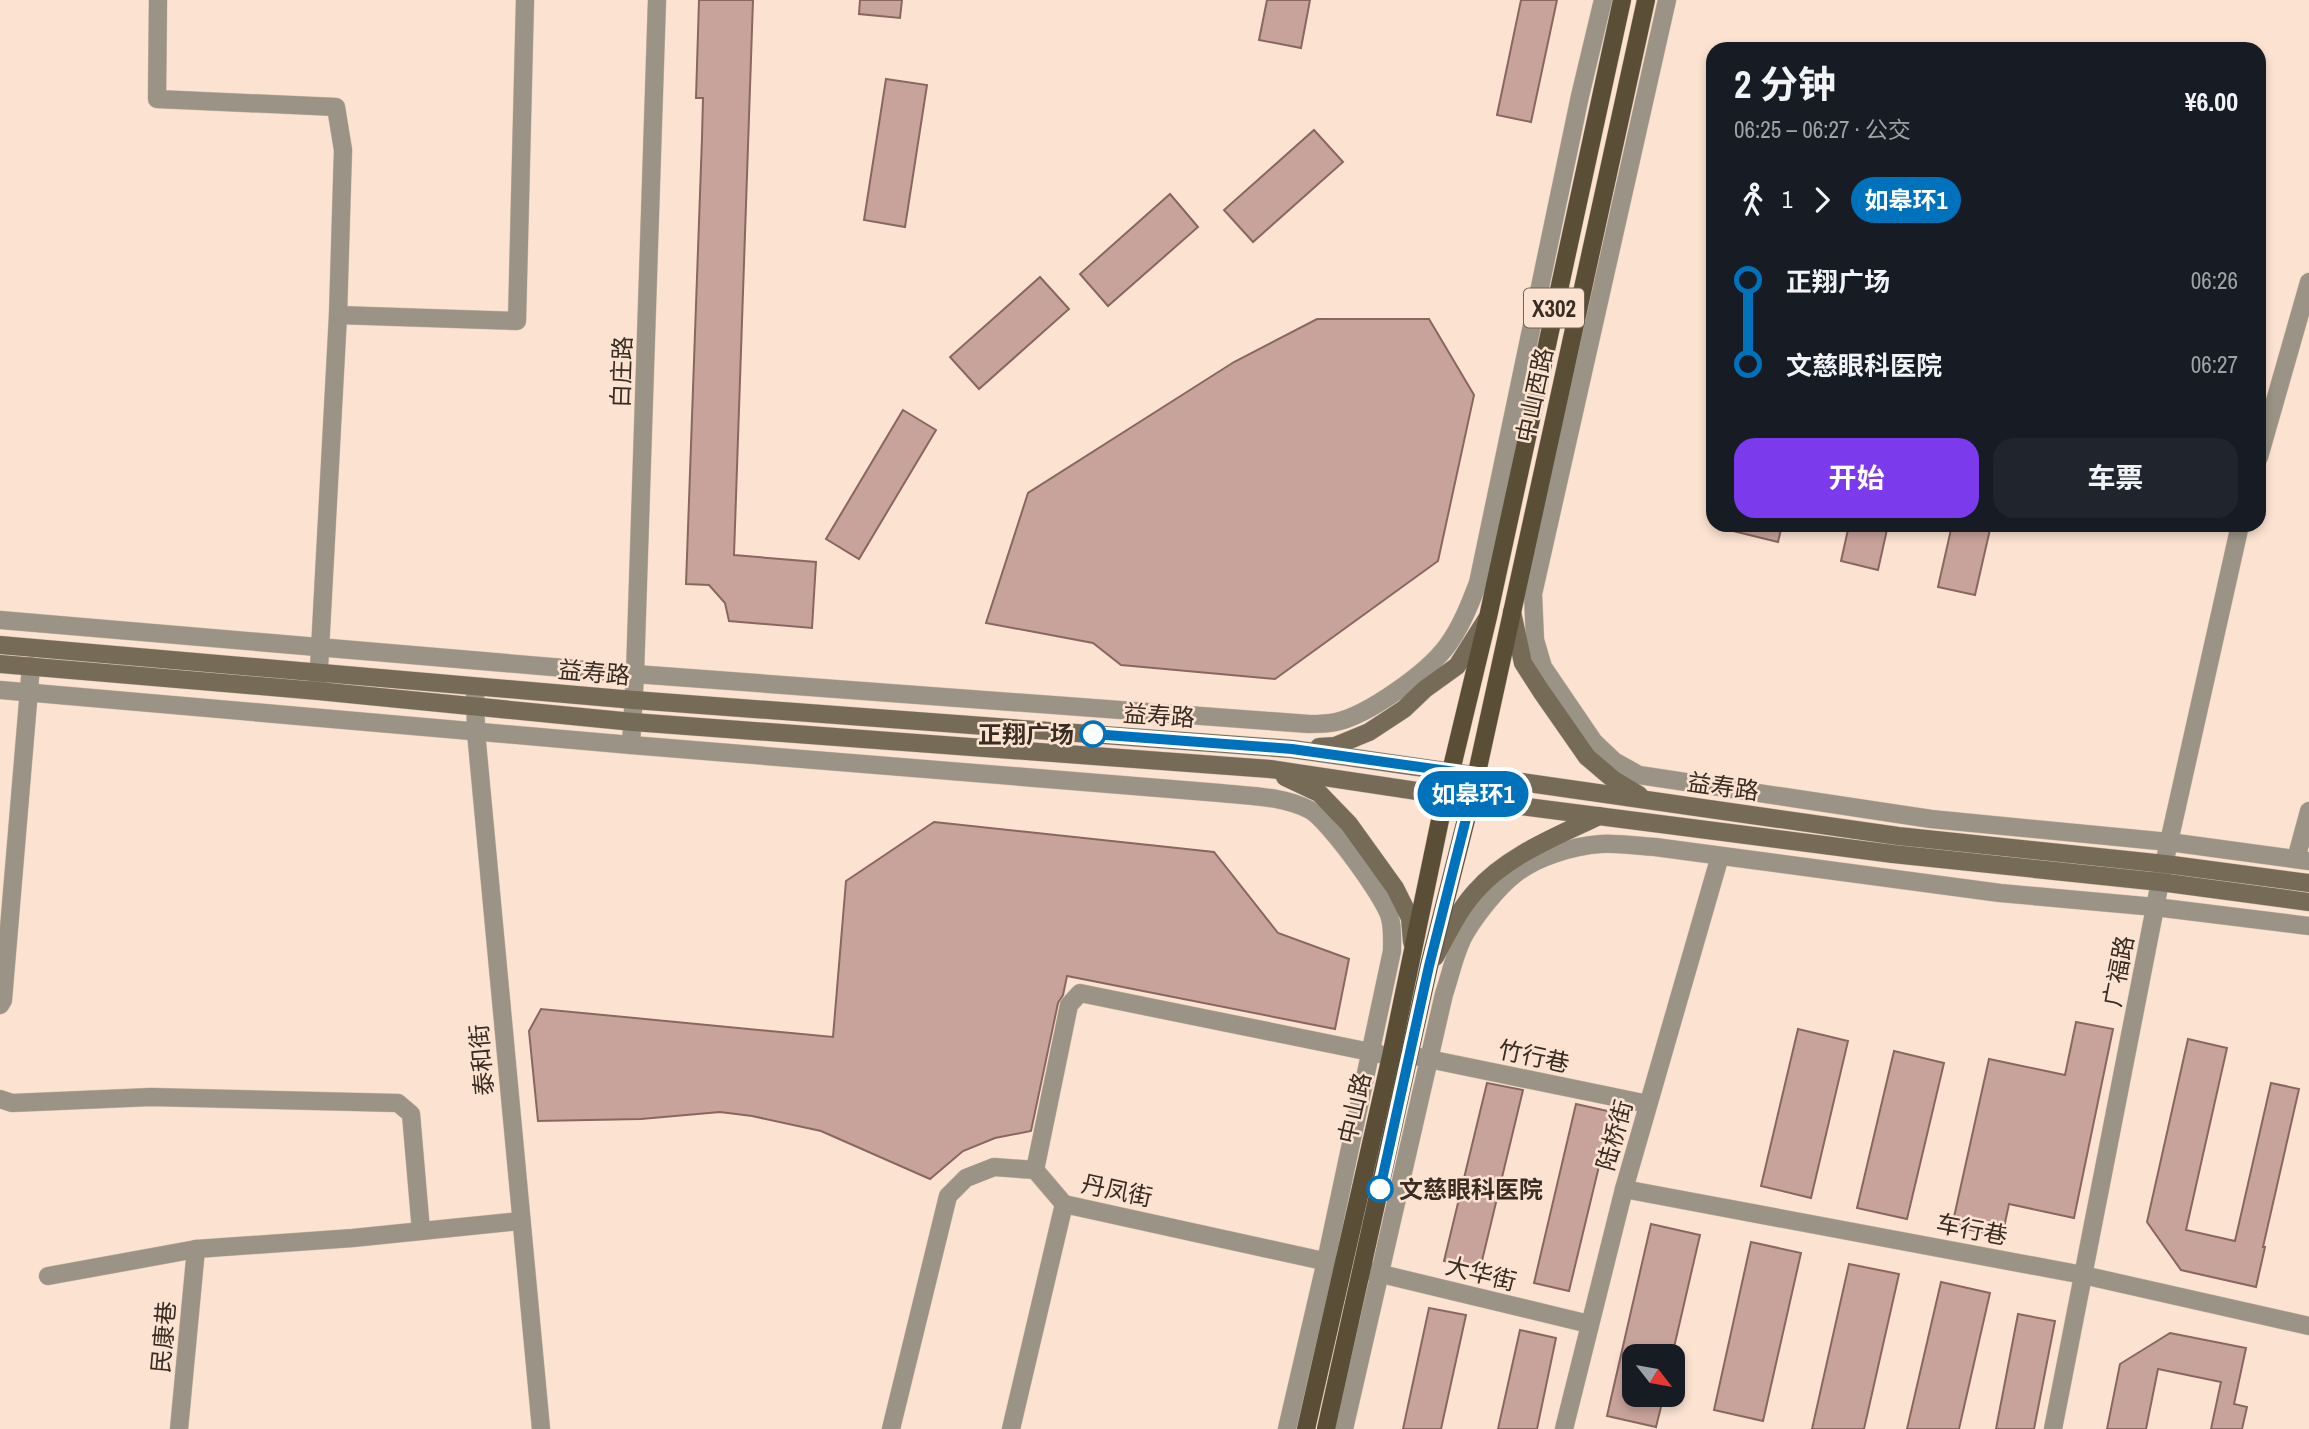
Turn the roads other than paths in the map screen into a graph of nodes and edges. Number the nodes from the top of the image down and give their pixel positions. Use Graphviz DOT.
graph roads {
  1 [pos="158,0"];
  2 [pos="525,0"];
  3 [pos="657,0"];
  4 [pos="1603,0"];
  5 [pos="1622,0"];
  6 [pos="1646,0"];
  7 [pos="1667,0"];
  8 [pos="2309,282"];
  9 [pos="338,315"];
  10 [pos="2266,432"];
  11 [pos="2238,532"];
  12 [pos="1512,612"];
  13 [pos="1488,617"];
  14 [pos="0,620"];
  15 [pos="0,645"];
  16 [pos="320,647"];
  17 [pos="0,664"];
  18 [pos="31,666"];
  19 [pos="319,672"];
  20 [pos="635,674"];
  21 [pos="475,687"];
  22 [pos="0,690"];
  23 [pos="318,691"];
  24 [pos="29,693"];
  25 [pos="635,700"];
  26 [pos="475,707"];
  27 [pos="633,722"];
  28 [pos="476,732"];
  29 [pos="631,746"];
  30 [pos="1292,749"];
  31 [pos="1270,769"];
  32 [pos="1450,771"];
  33 [pos="1477,775"];
  34 [pos="1444,796"];
  35 [pos="1644,799"];
  36 [pos="1471,800"];
  37 [pos="2309,811"];
  38 [pos="1599,816"];
  39 [pos="2169,842"];
  40 [pos="1720,856"];
  41 [pos="2302,860"];
  42 [pos="2165,864"];
  43 [pos="2160,883"];
  44 [pos="2309,883"];
  45 [pos="2309,902"];
  46 [pos="2155,907"];
  47 [pos="2309,926"];
  48 [pos="1412,952"];
  49 [pos="1429,966"];
  50 [pos="0,1005"];
  51 [pos="1371,1052"];
  52 [pos="1410,1055"];
  53 [pos="1391,1056"];
  54 [pos="1429,1059"];
  55 [pos="0,1099"];
  56 [pos="1648,1104"];
  57 [pos="1035,1170"];
  58 [pos="1624,1189"];
  59 [pos="1064,1203"];
  60 [pos="520,1221"];
  61 [pos="421,1231"];
  62 [pos="196,1249"];
  63 [pos="1334,1263"];
  64 [pos="1371,1271"];
  65 [pos="2083,1275"];
  66 [pos="48,1276"];
  67 [pos="1589,1324"];
  68 [pos="2309,1326"];
  69 [pos="179,1429"];
  70 [pos="541,1429"];
  71 [pos="891,1429"];
  72 [pos="1011,1429"];
  73 [pos="1287,1429"];
  74 [pos="1306,1429"];
  75 [pos="1326,1429"];
  76 [pos="1344,1429"];
  77 [pos="1564,1429"];
  78 [pos="2053,1429"];
  1 -- 9 [label="street"];
  2 -- 9 [label="street"];
  3 -- 20 [label="street, 白庄路"];
  4 -- 20 [label="street"];
  5 -- 13 [label="main road, 中山西路 / X302"];
  6 -- 12 [label="main road, 中山西路 / X302"];
  7 -- 39 [label="street"];
  8 -- 10 [label="street"];
  9 -- 16 [label="street"];
  11 -- 39 [label="street, 广福路"];
  12 -- 33 [label="main road, 中山西路 / X302"];
  12 -- 35 [label="main road"];
  13 -- 30 [label="main road"];
  13 -- 32 [label="main road, 中山西路 / X302"];
  14 -- 16 [label="street"];
  15 -- 19 [label="main road, 益寿路"];
  16 -- 19 [label="street"];
  16 -- 20 [label="street"];
  17 -- 18 [label="main road, 益寿路"];
  18 -- 23 [label="main road, 益寿路"];
  18 -- 24 [label="street"];
  19 -- 21 [label="main road, 益寿路"];
  19 -- 23 [label="street"];
  20 -- 25 [label="street, 白庄路"];
  21 -- 25 [label="main road, 益寿路"];
  21 -- 26 [label="street, 泰和街"];
  22 -- 24 [label="street"];
  23 -- 26 [label="main road, 益寿路"];
  24 -- 28 [label="street"];
  24 -- 50 [label="street"];
  25 -- 27 [label="street, 白庄路"];
  25 -- 30 [label="main road, 益寿路"];
  26 -- 27 [label="main road, 益寿路"];
  26 -- 28 [label="street, 泰和街"];
  27 -- 29 [label="street, 白庄路"];
  27 -- 31 [label="main road, 益寿路"];
  28 -- 29 [label="street"];
  28 -- 60 [label="street, 泰和街"];
  29 -- 51 [label="street"];
  30 -- 32 [label="main road, 益寿路"];
  31 -- 34 [label="main road, 益寿路"];
  31 -- 48 [label="main road"];
  32 -- 33 [label="main road, 益寿路"];
  32 -- 34 [label="main road, 中山西路 / X302"];
  33 -- 35 [label="main road, 益寿路"];
  33 -- 36 [label="main road, 中山西路 / X302"];
  34 -- 36 [label="main road, 益寿路"];
  34 -- 48 [label="main road, 中山路 / X302"];
  35 -- 42 [label="main road, 益寿路"];
  36 -- 38 [label="main road, 益寿路"];
  36 -- 49 [label="main road, 中山路 / X302"];
  37 -- 41 [label="street"];
  38 -- 43 [label="main road, 益寿路"];
  38 -- 49 [label="main road"];
  39 -- 41 [label="street"];
  39 -- 42 [label="street, 广福路"];
  40 -- 46 [label="street"];
  40 -- 54 [label="street"];
  40 -- 56 [label="street, 陆桥街"];
  42 -- 43 [label="street, 广福路"];
  42 -- 44 [label="main road, 益寿路"];
  43 -- 45 [label="main road, 益寿路"];
  43 -- 46 [label="street, 广福路"];
  46 -- 47 [label="street"];
  46 -- 65 [label="street, 广福路"];
  48 -- 53 [label="main road, 中山路 / X302"];
  49 -- 52 [label="main road, 中山路 / X302"];
  51 -- 53 [label="street"];
  51 -- 57 [label="street"];
  51 -- 63 [label="street"];
  52 -- 54 [label="street, 竹行巷"];
  52 -- 64 [label="main road, 中山路 / X302"];
  53 -- 63 [label="main road, 中山路 / X302"];
  54 -- 56 [label="street, 竹行巷"];
  54 -- 64 [label="street"];
  55 -- 61 [label="street"];
  56 -- 58 [label="street, 陆桥街"];
  57 -- 59 [label="street"];
  57 -- 71 [label="street"];
  58 -- 65 [label="street, 车行巷"];
  58 -- 67 [label="street, 陆桥街"];
  59 -- 63 [label="street, 丹凤街"];
  59 -- 72 [label="street, 丹凤街"];
  60 -- 61 [label="street"];
  60 -- 70 [label="street, 泰和街"];
  61 -- 62 [label="street"];
  62 -- 66 [label="street"];
  62 -- 69 [label="street, 民康巷"];
  63 -- 73 [label="street"];
  63 -- 74 [label="main road, 中山路 / X302"];
  64 -- 67 [label="street, 大华街"];
  64 -- 75 [label="main road, 中山路 / X302"];
  64 -- 76 [label="street"];
  65 -- 68 [label="street, 车行巷"];
  65 -- 78 [label="street, 广福路"];
  67 -- 77 [label="street, 陆桥街"];
}
